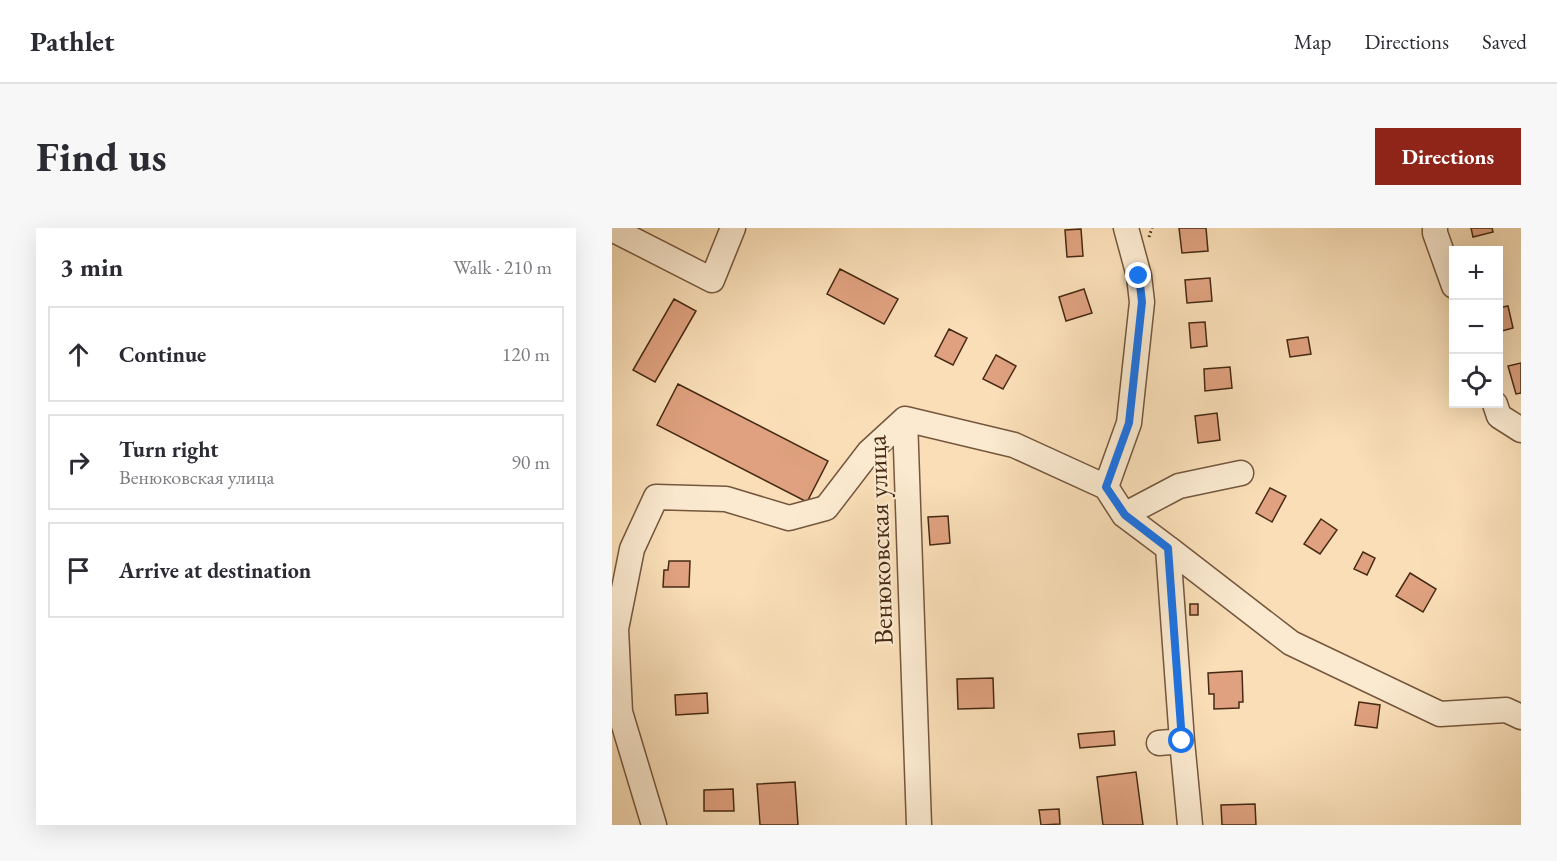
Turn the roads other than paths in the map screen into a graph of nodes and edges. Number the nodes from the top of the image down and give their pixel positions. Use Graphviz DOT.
graph roads {
  1 [pos="733,228"];
  2 [pos="1126,228"];
  3 [pos="1435,228"];
  4 [pos="612,229"];
  5 [pos="1449,272"];
  6 [pos="1496,408"];
  7 [pos="906,419"];
  8 [pos="1521,430"];
  9 [pos="1241,473"];
  10 [pos="1106,487"];
  11 [pos="1125,515"];
  12 [pos="622,544"];
  13 [pos="1168,548"];
  14 [pos="1521,717"];
  15 [pos="654,825"];
  16 [pos="919,825"];
  17 [pos="1191,825"];
  1 -- 4 [label="street"];
  2 -- 10 [label="street"];
  3 -- 5 [label="street"];
  6 -- 8 [label="street"];
  7 -- 10 [label="street"];
  7 -- 12 [label="street, Венюковская улица"];
  7 -- 16 [label="street, Венюковская улица"];
  9 -- 11 [label="street"];
  10 -- 11 [label="street"];
  11 -- 13 [label="street"];
  12 -- 15 [label="street, Венюковская улица"];
  13 -- 14 [label="street"];
  13 -- 17 [label="street"];
}
